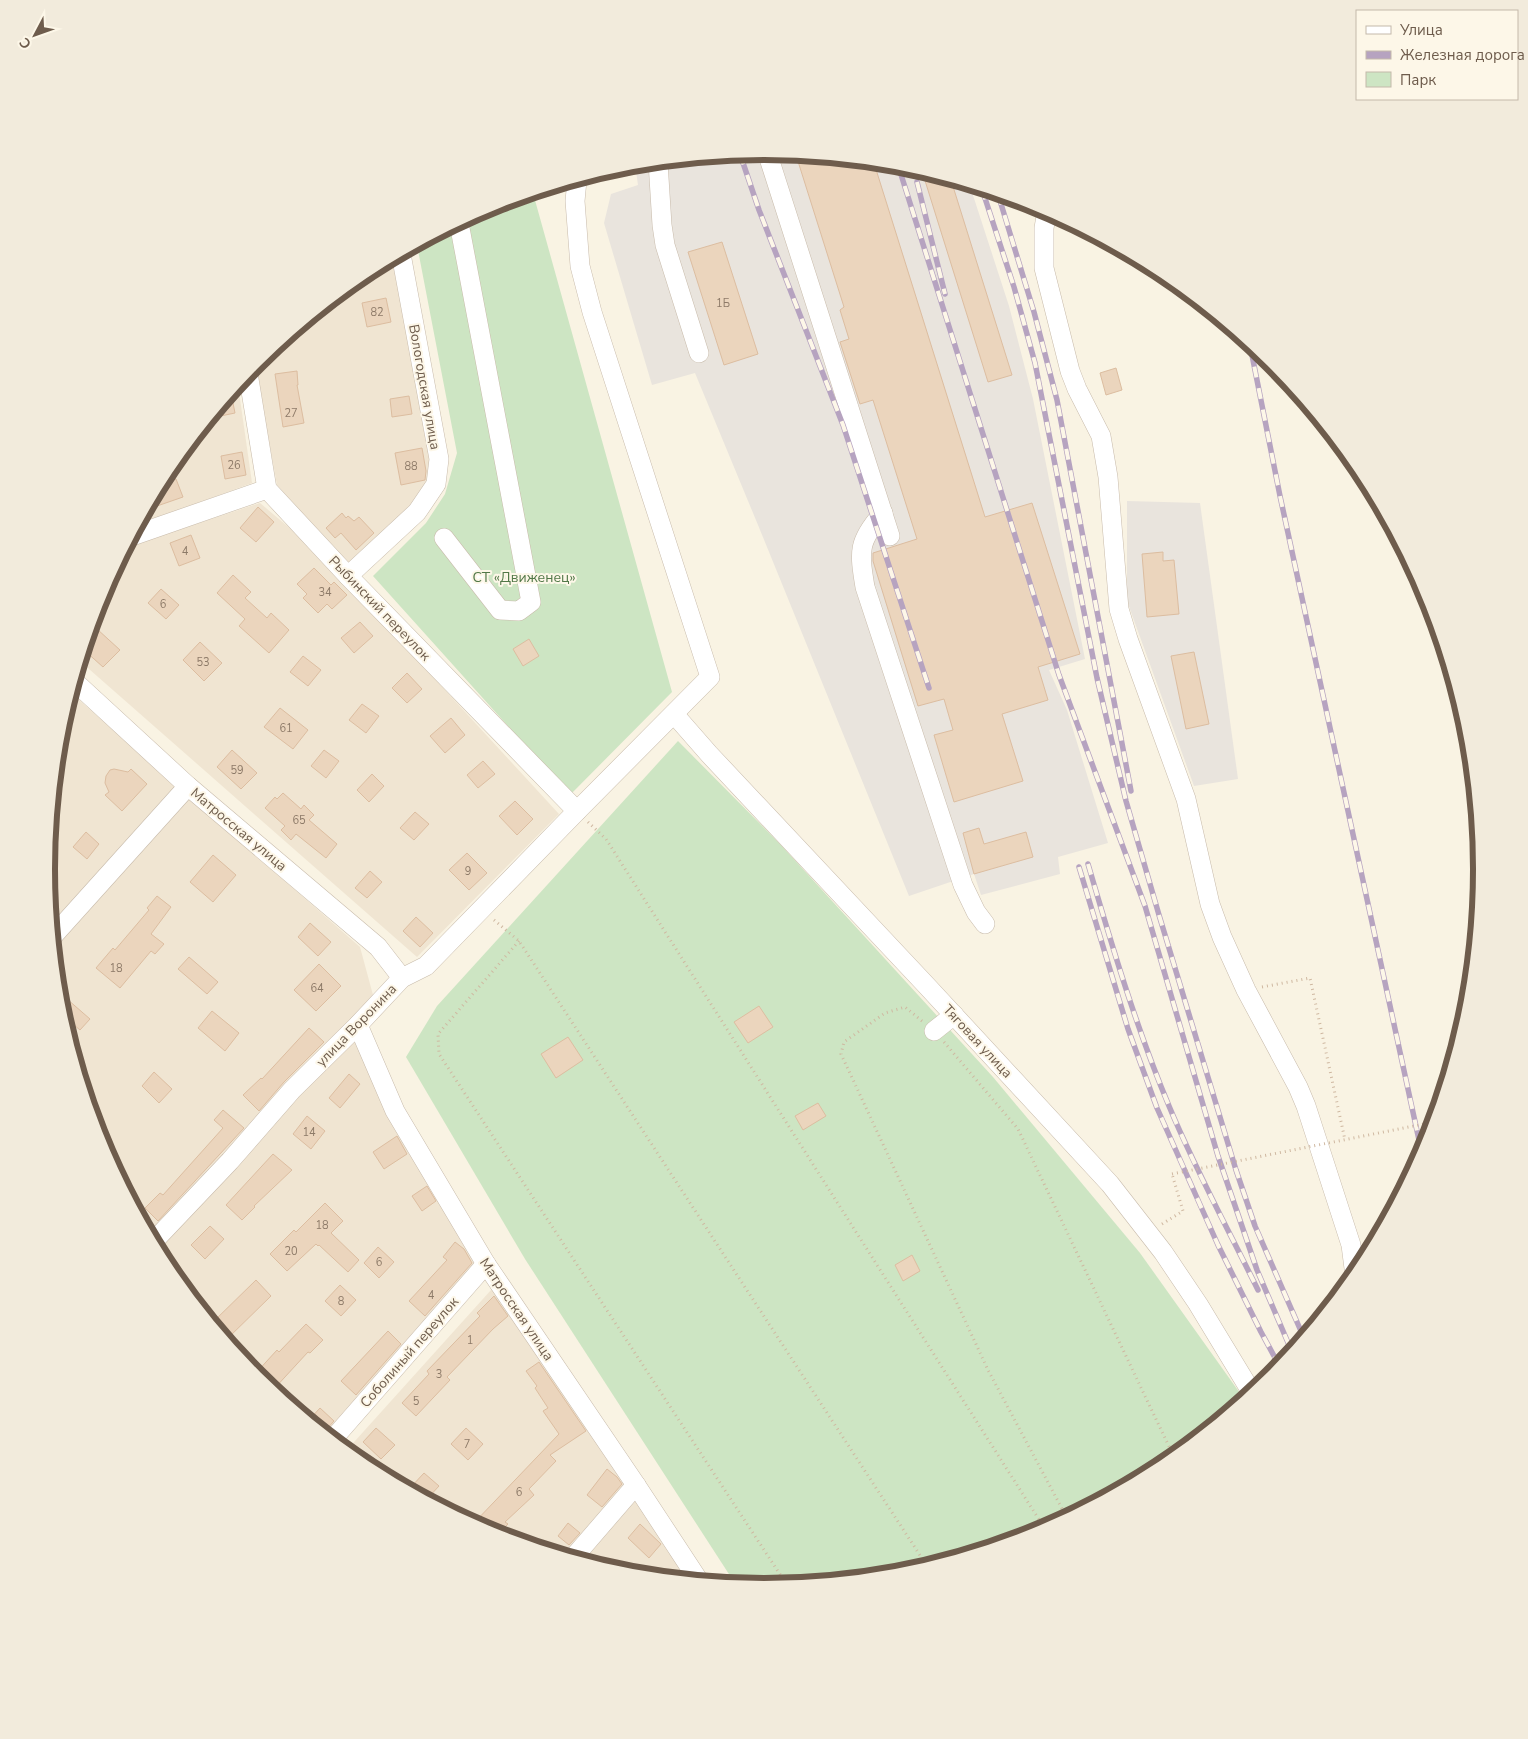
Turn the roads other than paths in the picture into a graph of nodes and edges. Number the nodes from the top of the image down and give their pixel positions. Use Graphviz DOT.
graph roads {
  1 [pos="770,160"];
  2 [pos="658,169"];
  3 [pos="576,186"];
  4 [pos="1046,219"];
  5 [pos="460,229"];
  6 [pos="402,260"];
  7 [pos="699,353"];
  8 [pos="250,382"];
  9 [pos="267,489"];
  10 [pos="882,513"];
  11 [pos="140,533"];
  12 [pos="890,536"];
  13 [pos="444,538"];
  14 [pos="348,576"];
  15 [pos="79,686"];
  16 [pos="674,714"];
  17 [pos="188,786"];
  18 [pos="577,811"];
  19 [pos="986,924"];
  20 [pos="58,930"];
  21 [pos="402,978"];
  22 [pos="954,1015"];
  23 [pos="358,1025"];
  24 [pos="934,1031"];
  25 [pos="158,1237"];
  26 [pos="486,1264"];
  27 [pos="1353,1264"];
  28 [pos="1248,1387"];
  29 [pos="336,1435"];
  30 [pos="636,1485"];
  31 [pos="576,1553"];
  32 [pos="695,1575"];
  1 -- 10 [label="street"];
  2 -- 7 [label="street"];
  3 -- 16 [label="street, улица Воронина"];
  4 -- 27 [label="street"];
  5 -- 13 [label="street"];
  6 -- 14 [label="street, Вологодская улица"];
  8 -- 9 [label="street"];
  9 -- 11 [label="street"];
  9 -- 14 [label="street, Рыбинский переулок"];
  10 -- 12 [label="street"];
  10 -- 19 [label="street"];
  14 -- 18 [label="street, Рыбинский переулок"];
  15 -- 17 [label="street, Матросская улица"];
  16 -- 18 [label="street, улица Воронина"];
  16 -- 22 [label="street, Тяговая улица"];
  17 -- 20 [label="street"];
  17 -- 21 [label="street, Матросская улица"];
  18 -- 21 [label="street, улица Воронина"];
  21 -- 23 [label="street, улица Воронина"];
  22 -- 24 [label="street"];
  22 -- 28 [label="street, Тяговая улица"];
  23 -- 25 [label="street, улица Воронина"];
  23 -- 26 [label="street, Матросская улица"];
  26 -- 29 [label="street, Соболиный переулок"];
  26 -- 30 [label="street, Матросская улица"];
  30 -- 31 [label="street"];
  30 -- 32 [label="street, Матросская улица"];
}
